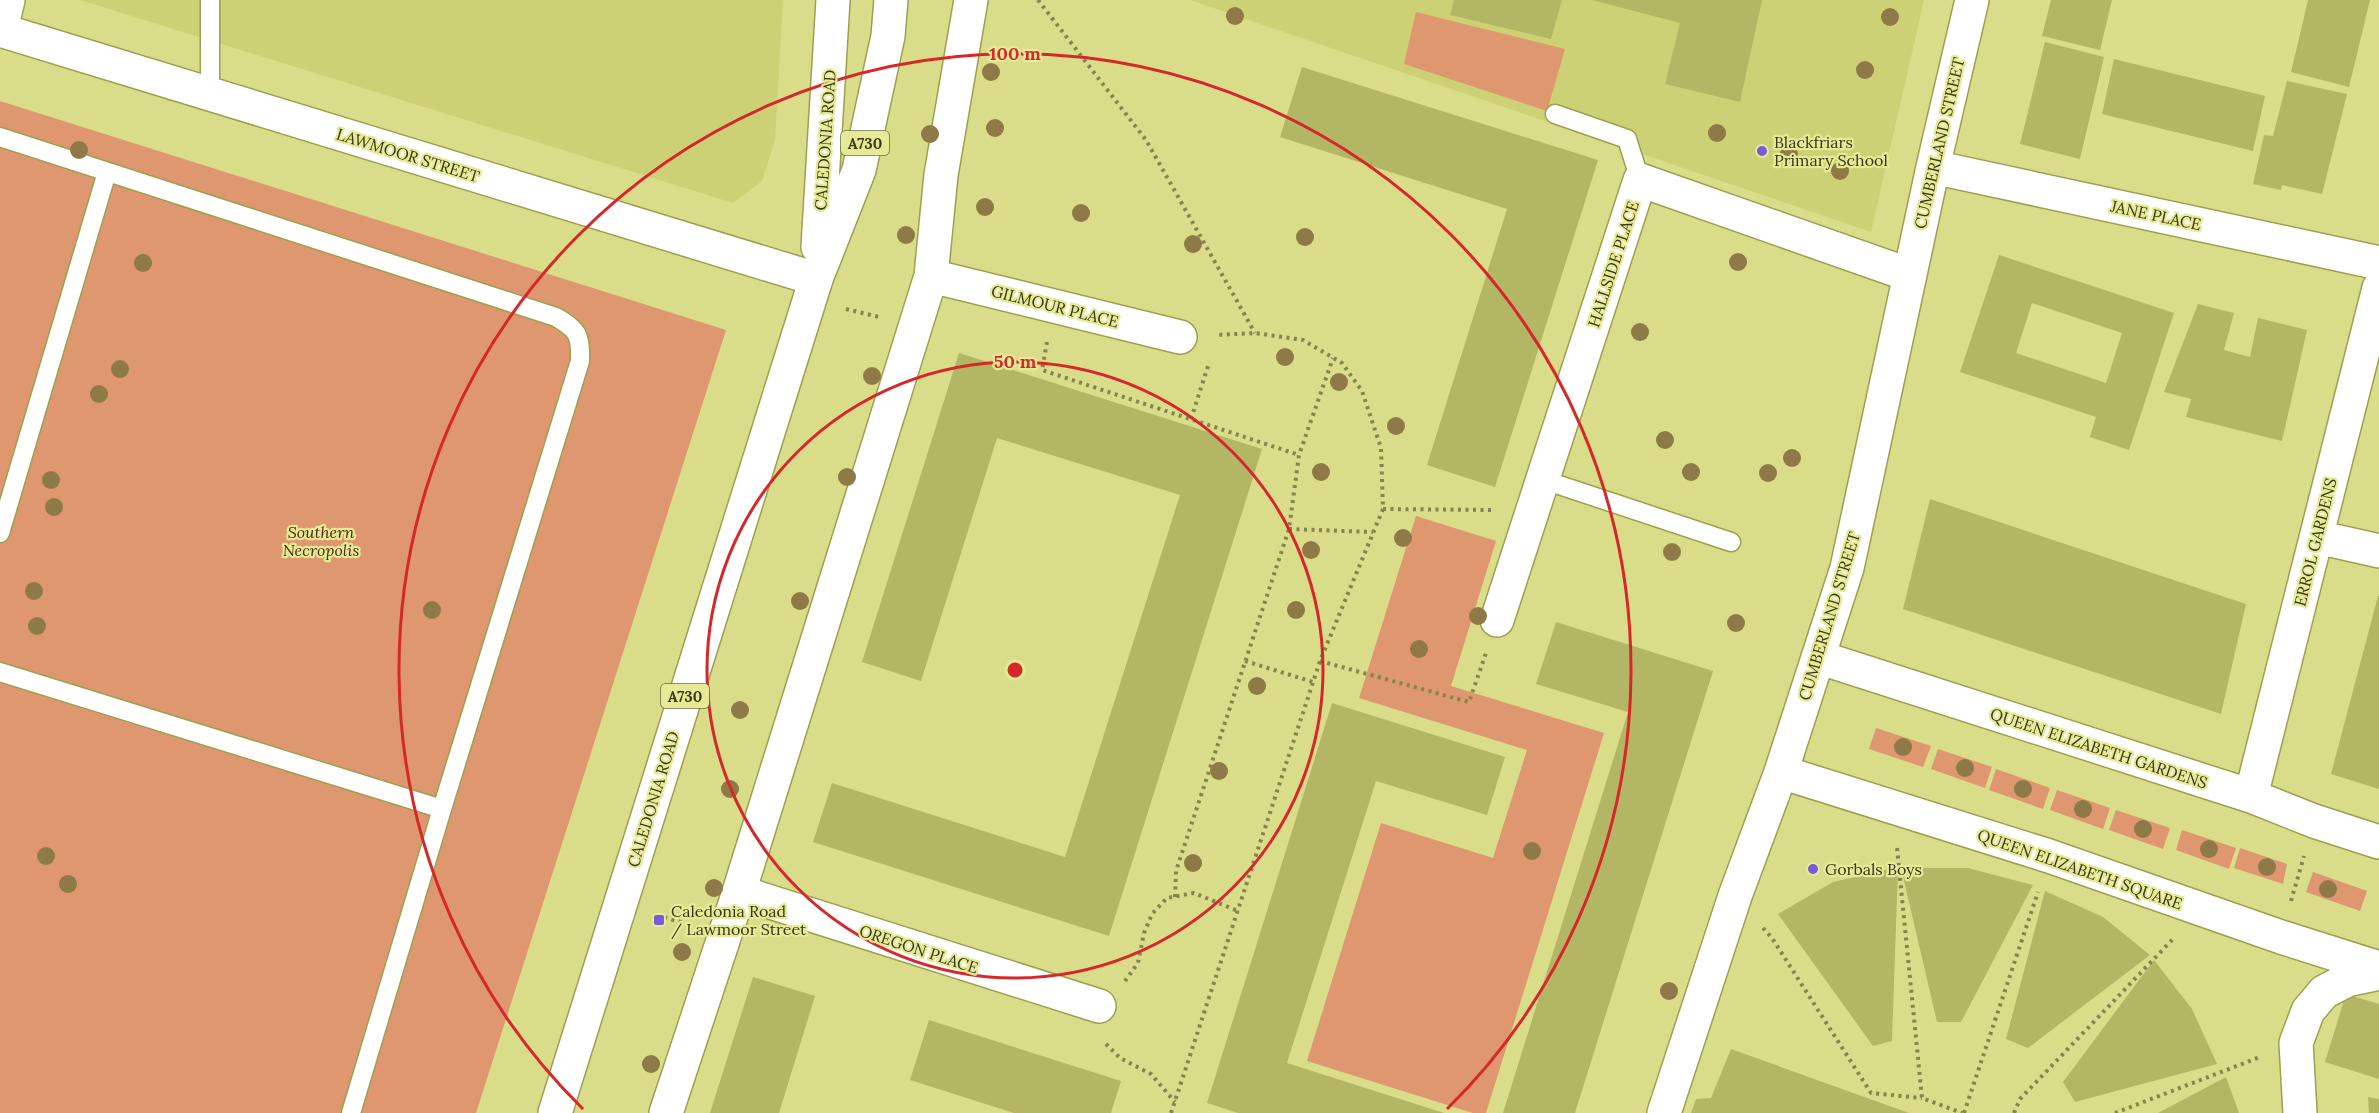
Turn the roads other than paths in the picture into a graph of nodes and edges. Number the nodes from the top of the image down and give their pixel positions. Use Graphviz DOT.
graph roads {
  1 [pos="8,0"];
  2 [pos="210,0"];
  3 [pos="833,0"];
  4 [pos="891,0"];
  5 [pos="971,0"];
  6 [pos="1972,0"];
  7 [pos="0,30"];
  8 [pos="210,95"];
  9 [pos="1555,114"];
  10 [pos="0,137"];
  11 [pos="1933,167"];
  12 [pos="107,172"];
  13 [pos="1640,180"];
  14 [pos="2379,263"];
  15 [pos="1910,275"];
  16 [pos="930,276"];
  17 [pos="2379,288"];
  18 [pos="813,290"];
  19 [pos="1180,337"];
  20 [pos="1544,480"];
  21 [pos="0,533"];
  22 [pos="2317,537"];
  23 [pos="1731,542"];
  24 [pos="2379,551"];
  25 [pos="1497,620"];
  26 [pos="1818,657"];
  27 [pos="0,672"];
  28 [pos="1781,772"];
  29 [pos="2251,796"];
  30 [pos="441,809"];
  31 [pos="2379,842"];
  32 [pos="739,892"];
  33 [pos="2379,968"];
  34 [pos="2379,973"];
  35 [pos="1099,1006"];
  36 [pos="351,1113"];
  37 [pos="555,1113"];
  38 [pos="666,1113"];
  39 [pos="1665,1113"];
  40 [pos="2300,1113"];
  1 -- 7 [label="street"];
  2 -- 8 [label="lane"];
  3 -- 18 [label="street, CALEDONIA ROAD / A730"];
  4 -- 18 [label="street, CALEDONIA ROAD / A730"];
  5 -- 16 [label="street"];
  6 -- 11 [label="street, CUMBERLAND STREET"];
  7 -- 8 [label="street, LAWMOOR STREET"];
  8 -- 18 [label="street, LAWMOOR STREET"];
  9 -- 13 [label="lane"];
  10 -- 12 [label="lane"];
  11 -- 14 [label="street, JANE PLACE"];
  11 -- 15 [label="street, CUMBERLAND STREET"];
  12 -- 21 [label="lane"];
  12 -- 30 [label="lane"];
  13 -- 15 [label="street, HALLSIDE PLACE"];
  13 -- 20 [label="street, HALLSIDE PLACE"];
  15 -- 26 [label="street, CUMBERLAND STREET"];
  16 -- 19 [label="street, GILMOUR PLACE"];
  16 -- 32 [label="street"];
  17 -- 22 [label="street, ERROL GARDENS"];
  18 -- 37 [label="street, CALEDONIA ROAD / A730"];
  20 -- 23 [label="lane"];
  20 -- 25 [label="street, HALLSIDE PLACE"];
  22 -- 24 [label="street"];
  22 -- 29 [label="street, ERROL GARDENS"];
  26 -- 28 [label="street, CUMBERLAND STREET"];
  26 -- 29 [label="street, QUEEN ELIZABETH GARDENS"];
  27 -- 30 [label="lane"];
  28 -- 33 [label="street, QUEEN ELIZABETH SQUARE"];
  28 -- 39 [label="street, CUMBERLAND STREET"];
  29 -- 31 [label="street, QUEEN ELIZABETH GARDENS"];
  30 -- 36 [label="lane"];
  32 -- 35 [label="street, OREGON PLACE"];
  32 -- 38 [label="street"];
  34 -- 40 [label="street"];
}
